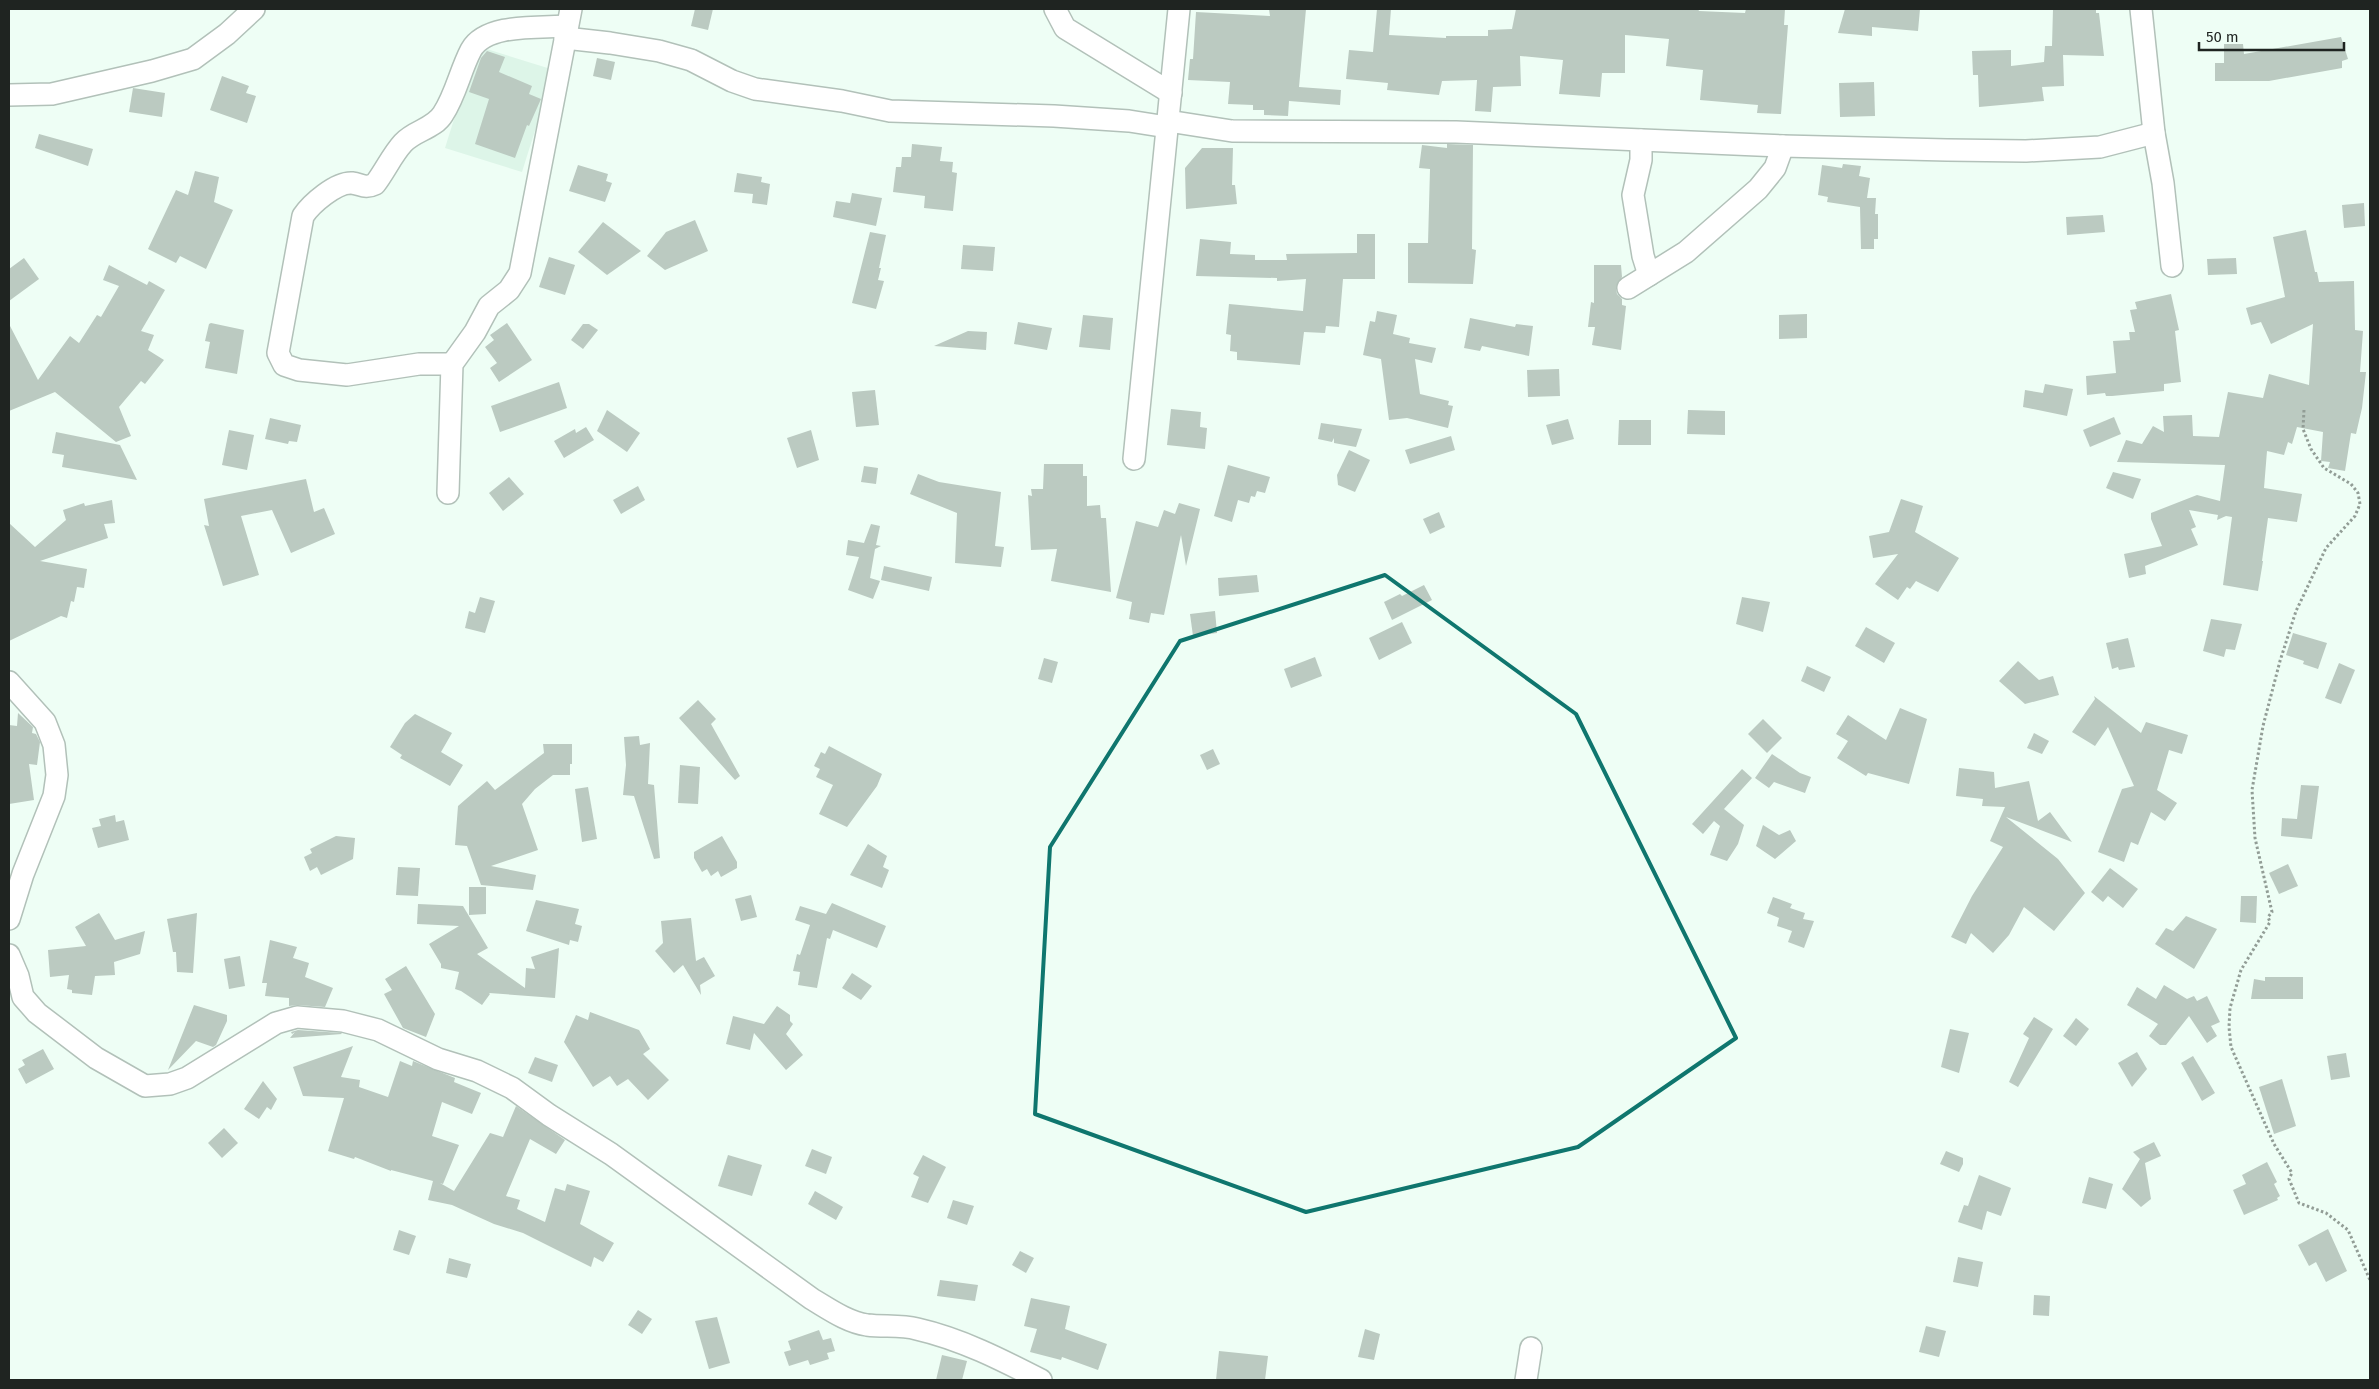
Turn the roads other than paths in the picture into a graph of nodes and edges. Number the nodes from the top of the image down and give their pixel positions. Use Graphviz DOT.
graph roads {
  1 [pos="254,9"];
  2 [pos="1055,9"];
  3 [pos="1179,9"];
  4 [pos="2141,9"];
  5 [pos="567,24"];
  6 [pos="1171,93"];
  7 [pos="9,95"];
  8 [pos="1168,124"];
  9 [pos="2154,133"];
  10 [pos="1641,140"];
  11 [pos="1783,146"];
  12 [pos="2172,266"];
  13 [pos="1649,275"];
  14 [pos="1628,288"];
  15 [pos="452,364"];
  16 [pos="1134,459"];
  17 [pos="448,493"];
  18 [pos="9,682"];
  19 [pos="9,919"];
  20 [pos="9,955"];
  21 [pos="1531,1348"];
  22 [pos="1042,1380"];
  23 [pos="1526,1380"];
  1 -- 7 [label="street"];
  2 -- 6 [label="street"];
  3 -- 6 [label="street"];
  4 -- 9 [label="street"];
  5 -- 8 [label="street"];
  5 -- 15 [label="street"];
  5 -- 15 [label="street"];
  6 -- 8 [label="street"];
  8 -- 10 [label="street"];
  8 -- 16 [label="street"];
  9 -- 11 [label="street"];
  9 -- 12 [label="street"];
  10 -- 11 [label="street"];
  10 -- 13 [label="street"];
  11 -- 13 [label="street"];
  13 -- 14 [label="street"];
  15 -- 17 [label="street"];
  18 -- 19 [label="street"];
  20 -- 22 [label="street"];
  21 -- 23 [label="street"];
}
